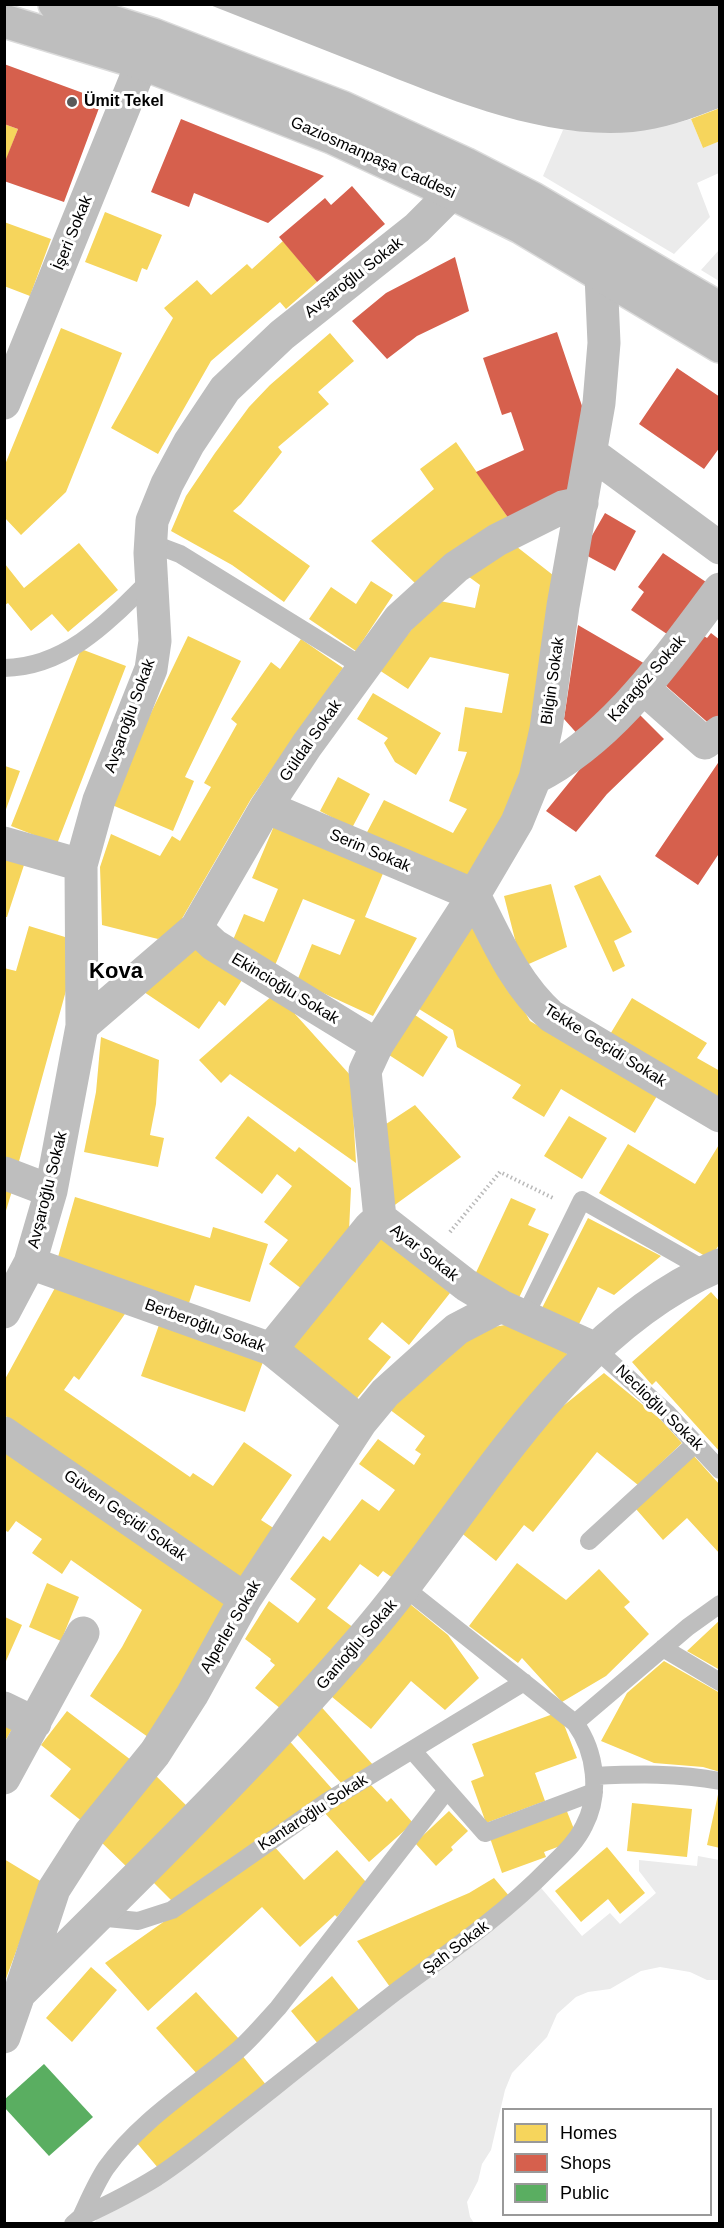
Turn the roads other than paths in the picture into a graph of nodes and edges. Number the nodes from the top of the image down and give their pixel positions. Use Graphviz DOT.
graph roads {
  1 [pos="54,4"];
  2 [pos="110,4"];
  3 [pos="4,21"];
  4 [pos="148,49"];
  5 [pos="452,193"];
  6 [pos="600,275"];
  7 [pos="720,309"];
  8 [pos="720,346"];
  9 [pos="4,403"];
  10 [pos="591,453"];
  11 [pos="582,503"];
  12 [pos="151,543"];
  13 [pos="720,548"];
  14 [pos="151,579"];
  15 [pos="720,589"];
  16 [pos="363,667"];
  17 [pos="4,668"];
  18 [pos="643,687"];
  19 [pos="720,732"];
  20 [pos="535,778"];
  21 [pos="266,807"];
  22 [pos="4,843"];
  23 [pos="81,865"];
  24 [pos="474,895"];
  25 [pos="196,928"];
  26 [pos="82,1026"];
  27 [pos="377,1045"];
  28 [pos="720,1116"];
  29 [pos="4,1173"];
  30 [pos="51,1191"];
  31 [pos="380,1218"];
  32 [pos="30,1263"];
  33 [pos="713,1268"];
  34 [pos="513,1311"];
  35 [pos="4,1312"];
  36 [pos="271,1349"];
  37 [pos="596,1349"];
  38 [pos="361,1422"];
  39 [pos="4,1433"];
  40 [pos="696,1443"];
  41 [pos="720,1470"];
  42 [pos="588,1541"];
  43 [pos="405,1588"];
  44 [pos="245,1599"];
  45 [pos="720,1604"];
  46 [pos="83,1633"];
  47 [pos="663,1648"];
  48 [pos="524,1682"];
  49 [pos="720,1682"];
  50 [pos="4,1708"];
  51 [pos="35,1723"];
  52 [pos="575,1723"];
  53 [pos="412,1750"];
  54 [pos="4,1778"];
  55 [pos="720,1781"];
  56 [pos="594,1784"];
  57 [pos="447,1790"];
  58 [pos="97,1917"];
  59 [pos="19,1994"];
  60 [pos="5,2032"];
  61 [pos="77,2220"];
  1 -- 4 [label="street, Gaziosmanpaşa Caddesi"];
  2 -- 4 [label="street"];
  3 -- 4 [label="street, Gaziosmanpaşa Caddesi"];
  4 -- 5 [label="street, Gaziosmanpaşa Caddesi"];
  4 -- 7 [label="street, Gaziosmanpaşa Caddesi"];
  4 -- 9 [label="street, İşeri Sokak"];
  5 -- 6 [label="street, Gaziosmanpaşa Caddesi"];
  5 -- 12 [label="street, Avşaroğlu Sokak"];
  6 -- 8 [label="street, Gaziosmanpaşa Caddesi"];
  6 -- 10 [label="street, Bilgin Sokak"];
  10 -- 11 [label="street, Bilgin Sokak"];
  10 -- 13 [label="street"];
  11 -- 16 [label="street, Güldal Sokak"];
  11 -- 20 [label="street, Bilgin Sokak"];
  12 -- 14 [label="street, Avşaroğlu Sokak"];
  12 -- 16 [label="lane"];
  14 -- 17 [label="lane"];
  14 -- 23 [label="street, Avşaroğlu Sokak"];
  15 -- 18 [label="street, Karagöz Sokak"];
  16 -- 21 [label="street, Güldal Sokak"];
  18 -- 19 [label="street"];
  18 -- 20 [label="street, Karagöz Sokak"];
  20 -- 24 [label="street, Bilgin Sokak"];
  21 -- 24 [label="street, Serin Sokak"];
  21 -- 25 [label="street, Güldal Sokak"];
  22 -- 23 [label="street"];
  23 -- 26 [label="street, Avşaroğlu Sokak"];
  24 -- 27 [label="street, Bilgin Sokak"];
  24 -- 28 [label="street, Tekke Geçidi Sokak"];
  25 -- 26 [label="street, Güldal Sokak"];
  25 -- 27 [label="street, Ekincioğlu Sokak"];
  26 -- 30 [label="street, Avşaroğlu Sokak"];
  27 -- 31 [label="street, Ayar Sokak"];
  29 -- 30 [label="street"];
  30 -- 32 [label="street, Avşaroğlu Sokak"];
  31 -- 34 [label="street, Ayar Sokak"];
  31 -- 36 [label="street"];
  32 -- 35 [label="street, Avşaroğlu Sokak"];
  32 -- 36 [label="street, Berberoğlu Sokak"];
  33 -- 34 [label="lane"];
  33 -- 37 [label="street, Ganioğlu Sokak"];
  34 -- 37 [label="street, Ayar Sokak"];
  34 -- 38 [label="street, Alperler Sokak"];
  36 -- 38 [label="street, Berberoğlu Sokak"];
  37 -- 40 [label="lane, Neclioğlu Sokak"];
  37 -- 43 [label="street, Ganioğlu Sokak"];
  38 -- 44 [label="street, Alperler Sokak"];
  39 -- 44 [label="street, Güven Geçidi Sokak"];
  40 -- 41 [label="lane, Neclioğlu Sokak"];
  40 -- 42 [label="lane"];
  43 -- 48 [label="lane"];
  43 -- 58 [label="street, Ganioğlu Sokak"];
  44 -- 59 [label="street, Alperler Sokak"];
  45 -- 47 [label="lane"];
  46 -- 51 [label="street"];
  47 -- 49 [label="lane"];
  47 -- 52 [label="lane"];
  48 -- 52 [label="lane"];
  48 -- 53 [label="lane, Kantaroğlu Sokak"];
  50 -- 51 [label="street"];
  51 -- 54 [label="street"];
  52 -- 56 [label="lane, Şah Sokak"];
  53 -- 57 [label="lane"];
  53 -- 58 [label="lane, Kantaroğlu Sokak"];
  55 -- 56 [label="lane"];
  56 -- 57 [label="lane"];
  56 -- 61 [label="lane, Şah Sokak"];
  57 -- 61 [label="lane"];
  58 -- 59 [label="street, Ganioğlu Sokak"];
  59 -- 60 [label="street, Ganioğlu Sokak"];
}
